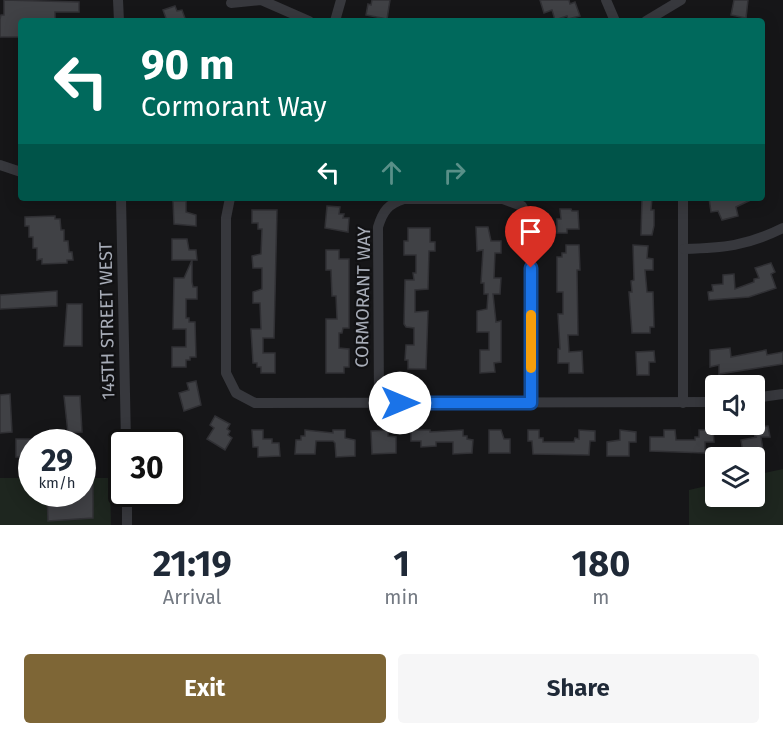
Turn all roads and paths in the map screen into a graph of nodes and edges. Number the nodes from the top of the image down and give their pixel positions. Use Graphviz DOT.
graph roads {
  1 [pos="118,0"];
  2 [pos="340,0"];
  3 [pos="606,0"];
  4 [pos="681,0"];
  5 [pos="231,3"];
  6 [pos="118,18"];
  7 [pos="302,18"];
  8 [pos="336,18"];
  9 [pos="614,18"];
  10 [pos="651,18"];
  11 [pos="0,165"];
  12 [pos="18,171"];
  13 [pos="122,201"];
  14 [pos="229,201"];
  15 [pos="398,201"];
  16 [pos="508,201"];
  17 [pos="683,201"];
  18 [pos="783,228"];
  19 [pos="684,249"];
  20 [pos="783,393"];
  21 [pos="765,396"];
  22 [pos="705,402"];
  23 [pos="379,403"];
  24 [pos="531,403"];
  25 [pos="683,403"];
  26 [pos="126,429"];
  27 [pos="127,507"];
  28 [pos="127,525"];
  1 -- 6 [label="street"];
  2 -- 8 [label="street"];
  3 -- 9 [label="street"];
  4 -- 10 [label="street"];
  5 -- 7 [label="street"];
  11 -- 12 [label="street"];
  13 -- 26 [label="street, 145TH STREET WEST"];
  14 -- 23 [label="street"];
  15 -- 23 [label="street, CORMORANT WAY"];
  16 -- 24 [label="street, CORMORANT WAY"];
  17 -- 19 [label="street"];
  18 -- 19 [label="street"];
  19 -- 25 [label="street"];
  20 -- 21 [label="street"];
  22 -- 25 [label="street"];
  23 -- 24 [label="street"];
  24 -- 25 [label="street"];
  27 -- 28 [label="street"];
}
